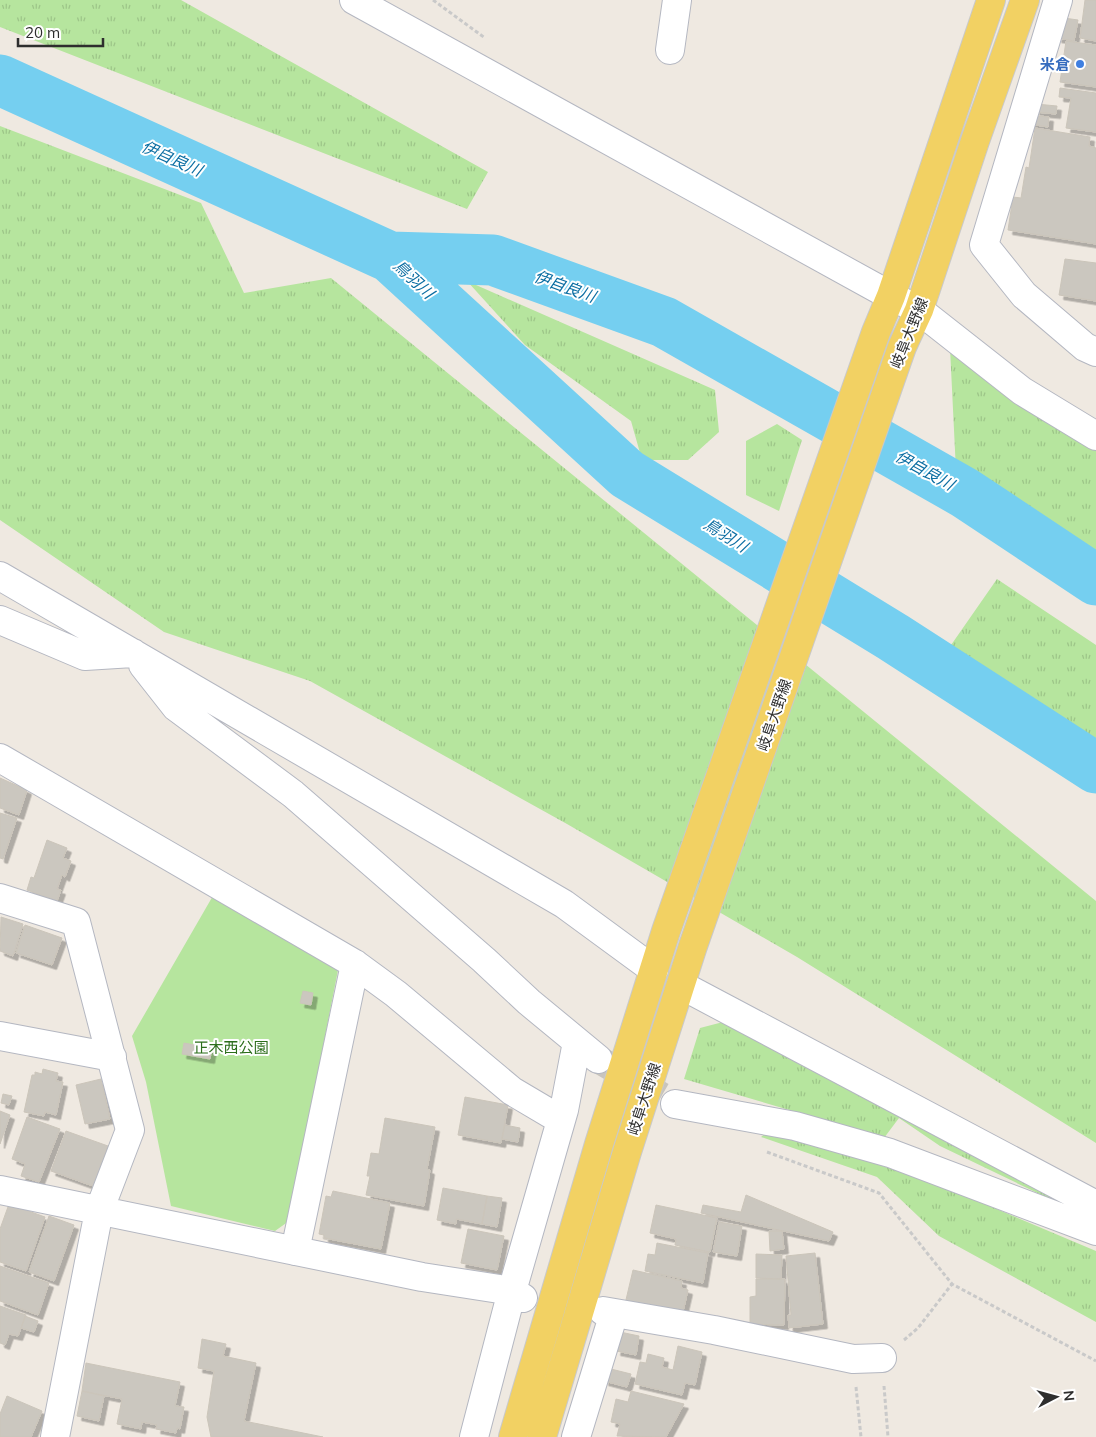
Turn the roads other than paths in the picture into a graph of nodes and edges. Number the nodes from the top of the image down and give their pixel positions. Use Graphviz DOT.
graph roads {
  1 [pos="354,0"];
  2 [pos="677,0"];
  3 [pos="992,0"];
  4 [pos="1025,0"];
  5 [pos="1058,0"];
  6 [pos="670,50"];
  7 [pos="891,296"];
  8 [pos="919,310"];
  9 [pos="1096,352"];
  10 [pos="1096,436"];
  11 [pos="0,576"];
  12 [pos="0,620"];
  13 [pos="133,653"];
  14 [pos="0,758"];
  15 [pos="0,898"];
  16 [pos="355,964"];
  17 [pos="654,970"];
  18 [pos="680,985"];
  19 [pos="0,1036"];
  20 [pos="112,1057"];
  21 [pos="675,1104"];
  22 [pos="562,1115"];
  23 [pos="0,1190"];
  24 [pos="1096,1205"];
  25 [pos="99,1211"];
  26 [pos="1096,1231"];
  27 [pos="295,1251"];
  28 [pos="517,1294"];
  29 [pos="882,1358"];
  30 [pos="55,1437"];
  31 [pos="474,1437"];
  32 [pos="513,1437"];
  33 [pos="542,1437"];
  34 [pos="576,1437"];
  1 -- 7 [label="street"];
  2 -- 6 [label="street"];
  3 -- 7 [label="main road, 岐阜大野線"];
  4 -- 8 [label="main road, 岐阜大野線"];
  5 -- 9 [label="street"];
  7 -- 8 [label="street"];
  7 -- 17 [label="main road, 岐阜大野線"];
  8 -- 10 [label="street"];
  8 -- 18 [label="main road, 岐阜大野線"];
  11 -- 13 [label="street"];
  12 -- 13 [label="street"];
  13 -- 17 [label="street"];
  13 -- 22 [label="street"];
  14 -- 16 [label="street"];
  15 -- 20 [label="street"];
  16 -- 22 [label="street"];
  16 -- 27 [label="street"];
  17 -- 32 [label="main road, 岐阜大野線"];
  18 -- 24 [label="street"];
  18 -- 33 [label="main road, 岐阜大野線"];
  19 -- 20 [label="street"];
  20 -- 25 [label="street"];
  21 -- 26 [label="street"];
  22 -- 28 [label="street"];
  23 -- 25 [label="street"];
  25 -- 27 [label="street"];
  25 -- 30 [label="street"];
  27 -- 28 [label="street"];
  28 -- 31 [label="street"];
  29 -- 34 [label="street"];
}
